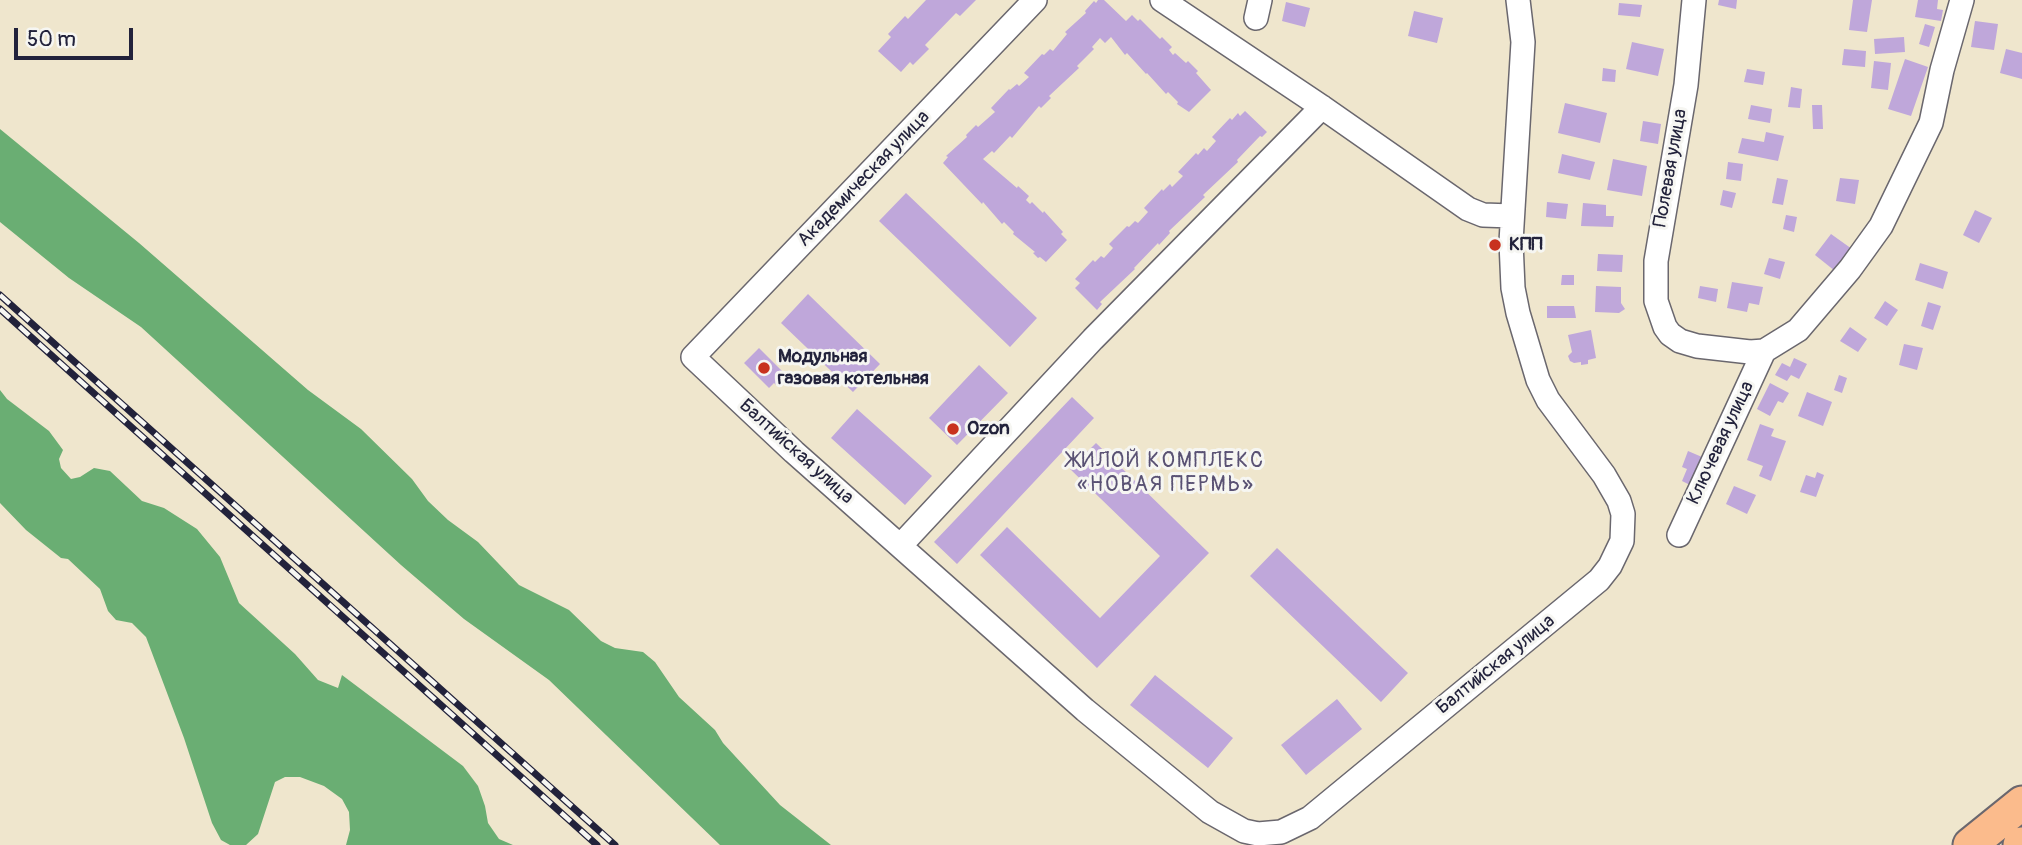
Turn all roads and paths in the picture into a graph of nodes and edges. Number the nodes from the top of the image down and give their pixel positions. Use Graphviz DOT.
graph roads {
  1 [pos="1035,0"];
  2 [pos="1161,0"];
  3 [pos="1518,0"];
  4 [pos="1694,0"];
  5 [pos="1962,0"];
  6 [pos="1322,107"];
  7 [pos="1512,216"];
  8 [pos="1670,334"];
  9 [pos="1764,351"];
  10 [pos="693,358"];
  11 [pos="1679,535"];
  12 [pos="901,545"];
  13 [pos="2022,803"];
  14 [pos="1969,845"];
  1 -- 10 [label="street, Академическая улица"];
  2 -- 6 [label="street"];
  3 -- 7 [label="street, Балтийская улица"];
  4 -- 8 [label="street, Полевая улица"];
  5 -- 9 [label="street"];
  6 -- 7 [label="street"];
  6 -- 12 [label="street"];
  7 -- 12 [label="street, Балтийская улица"];
  8 -- 9 [label="street, Ключевая улица"];
  9 -- 11 [label="street, Ключевая улица"];
  10 -- 12 [label="street, Балтийская улица"];
  13 -- 14 [label="highway"];
}
